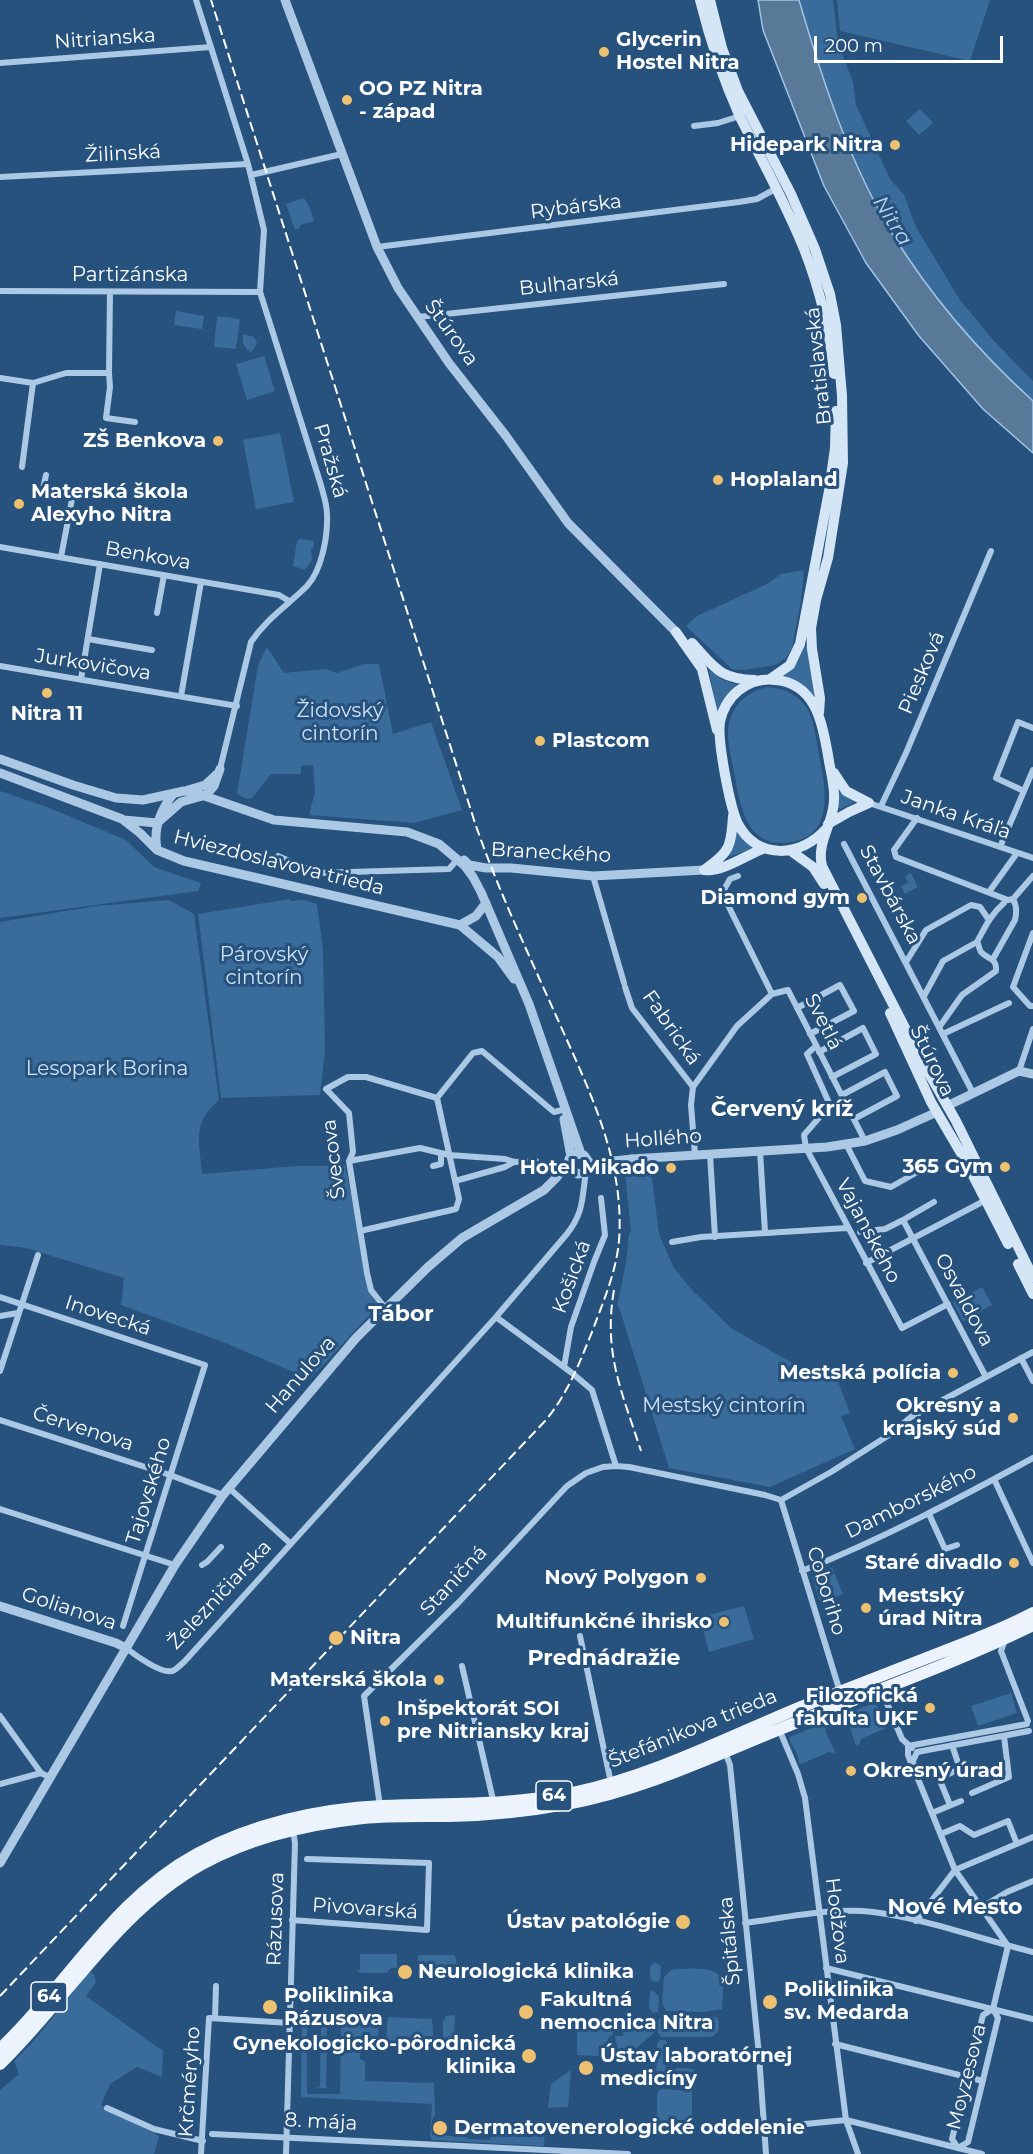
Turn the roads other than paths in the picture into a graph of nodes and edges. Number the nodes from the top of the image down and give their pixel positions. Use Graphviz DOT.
graph roads {
  1 [pos="196,0"];
  2 [pos="285,0"];
  3 [pos="700,0"];
  4 [pos="710,0"];
  5 [pos="211,47"];
  6 [pos="0,63"];
  7 [pos="744,114"];
  8 [pos="694,126"];
  9 [pos="342,153"];
  10 [pos="248,164"];
  11 [pos="780,173"];
  12 [pos="251,175"];
  13 [pos="0,177"];
  14 [pos="777,188"];
  15 [pos="791,194"];
  16 [pos="377,247"];
  17 [pos="816,267"];
  18 [pos="724,284"];
  19 [pos="0,291"];
  20 [pos="110,292"];
  21 [pos="260,292"];
  22 [pos="418,317"];
  23 [pos="109,373"];
  24 [pos="0,378"];
  25 [pos="33,383"];
  26 [pos="135,422"];
  27 [pos="22,467"];
  28 [pos="833,467"];
  29 [pos="46,475"];
  30 [pos="833,528"];
  31 [pos="0,547"];
  32 [pos="991,551"];
  33 [pos="61,557"];
  34 [pos="100,564"];
  35 [pos="164,575"];
  36 [pos="201,582"];
  37 [pos="289,601"];
  38 [pos="157,613"];
  39 [pos="676,632"];
  40 [pos="88,639"];
  41 [pos="152,650"];
  42 [pos="0,666"];
  43 [pos="81,679"];
  44 [pos="770,679"];
  45 [pos="758,680"];
  46 [pos="180,696"];
  47 [pos="237,706"];
  48 [pos="819,714"];
  49 [pos="1033,729"];
  50 [pos="719,736"];
  51 [pos="0,759"];
  52 [pos="830,767"];
  53 [pos="220,769"];
  54 [pos="1033,770"];
  55 [pos="0,772"];
  56 [pos="1024,791"];
  57 [pos="179,792"];
  58 [pos="206,795"];
  59 [pos="869,803"];
  60 [pos="227,804"];
  61 [pos="881,806"];
  62 [pos="734,813"];
  63 [pos="916,818"];
  64 [pos="122,819"];
  65 [pos="157,823"];
  66 [pos="827,827"];
  67 [pos="439,844"];
  68 [pos="844,844"];
  69 [pos="1000,847"];
  70 [pos="765,848"];
  71 [pos="157,850"];
  72 [pos="791,851"];
  73 [pos="1017,853"];
  74 [pos="748,854"];
  75 [pos="278,856"];
  76 [pos="1033,858"];
  77 [pos="457,860"];
  78 [pos="806,862"];
  79 [pos="486,868"];
  80 [pos="704,870"];
  81 [pos="593,876"];
  82 [pos="738,876"];
  83 [pos="1033,876"];
  84 [pos="481,892"];
  85 [pos="989,892"];
  86 [pos="1013,899"];
  87 [pos="486,903"];
  88 [pos="1004,903"];
  89 [pos="989,920"];
  90 [pos="460,925"];
  91 [pos="1033,933"];
  92 [pos="977,942"];
  93 [pos="906,962"];
  94 [pos="995,962"];
  95 [pos="772,994"];
  96 [pos="924,996"];
  97 [pos="1009,1003"];
  98 [pos="529,1004"];
  99 [pos="1033,1006"];
  100 [pos="797,1008"];
  101 [pos="939,1026"];
  102 [pos="1033,1029"];
  103 [pos="810,1034"];
  104 [pos="943,1034"];
  105 [pos="818,1049"];
  106 [pos="1019,1071"];
  107 [pos="1033,1074"];
  108 [pos="832,1077"];
  109 [pos="557,1084"];
  110 [pos="693,1087"];
  111 [pos="973,1093"];
  112 [pos="842,1096"];
  113 [pos="437,1098"];
  114 [pos="830,1105"];
  115 [pos="947,1106"];
  116 [pos="562,1110"];
  117 [pos="937,1112"];
  118 [pos="854,1119"];
  119 [pos="865,1141"];
  120 [pos="846,1144"];
  121 [pos="806,1148"];
  122 [pos="759,1151"];
  123 [pos="441,1153"];
  124 [pos="710,1154"];
  125 [pos="449,1155"];
  126 [pos="694,1155"];
  127 [pos="577,1157"];
  128 [pos="349,1161"];
  129 [pos="536,1161"];
  130 [pos="515,1162"];
  131 [pos="602,1162"];
  132 [pos="433,1166"];
  133 [pos="581,1171"];
  134 [pos="919,1171"];
  135 [pos="558,1177"];
  136 [pos="455,1181"];
  137 [pos="601,1198"];
  138 [pos="986,1200"];
  139 [pos="934,1202"];
  140 [pos="903,1220"];
  141 [pos="847,1228"];
  142 [pos="360,1231"];
  143 [pos="765,1232"];
  144 [pos="861,1232"];
  145 [pos="715,1237"];
  146 [pos="913,1239"];
  147 [pos="672,1242"];
  148 [pos="38,1255"];
  149 [pos="866,1263"];
  150 [pos="1033,1277"];
  151 [pos="1033,1294"];
  152 [pos="0,1298"];
  153 [pos="948,1304"];
  154 [pos="21,1305"];
  155 [pos="386,1308"];
  156 [pos="18,1313"];
  157 [pos="0,1316"];
  158 [pos="496,1317"];
  159 [pos="1033,1352"];
  160 [pos="1021,1358"];
  161 [pos="206,1365"];
  162 [pos="564,1367"];
  163 [pos="0,1371"];
  164 [pos="986,1377"];
  165 [pos="1033,1381"];
  166 [pos="0,1420"];
  167 [pos="1033,1458"];
  168 [pos="616,1466"];
  169 [pos="170,1475"];
  170 [pos="994,1479"];
  171 [pos="226,1491"];
  172 [pos="781,1500"];
  173 [pos="0,1509"];
  174 [pos="929,1514"];
  175 [pos="291,1544"];
  176 [pos="957,1545"];
  177 [pos="220,1547"];
  178 [pos="145,1556"];
  179 [pos="1033,1563"];
  180 [pos="175,1565"];
  181 [pos="202,1565"];
  182 [pos="802,1571"];
  183 [pos="0,1606"];
  184 [pos="1033,1613"];
  185 [pos="1033,1625"];
  186 [pos="123,1626"];
  187 [pos="580,1636"];
  188 [pos="1005,1638"];
  189 [pos="987,1646"];
  190 [pos="126,1648"];
  191 [pos="1001,1651"];
  192 [pos="462,1666"];
  193 [pos="879,1684"];
  194 [pos="842,1698"];
  195 [pos="0,1716"];
  196 [pos="1030,1724"];
  197 [pos="779,1729"];
  198 [pos="1004,1736"];
  199 [pos="952,1745"];
  200 [pos="908,1746"];
  201 [pos="723,1747"];
  202 [pos="917,1752"];
  203 [pos="914,1769"];
  204 [pos="41,1773"];
  205 [pos="51,1778"];
  206 [pos="0,1784"];
  207 [pos="612,1788"];
  208 [pos="972,1793"];
  209 [pos="961,1801"];
  210 [pos="950,1805"];
  211 [pos="494,1809"];
  212 [pos="380,1811"];
  213 [pos="932,1814"];
  214 [pos="292,1825"];
  215 [pos="941,1834"];
  216 [pos="1033,1837"];
  217 [pos="1017,1844"];
  218 [pos="307,1859"];
  219 [pos="0,1863"];
  220 [pos="955,1870"];
  221 [pos="1033,1881"];
  222 [pos="982,1907"];
  223 [pos="819,1913"];
  224 [pos="292,1920"];
  225 [pos="916,1921"];
  226 [pos="745,1923"];
  227 [pos="1008,1946"];
  228 [pos="1033,1952"];
  229 [pos="826,1968"];
  230 [pos="216,1986"];
  231 [pos="993,2009"];
  232 [pos="216,2018"];
  233 [pos="1033,2019"];
  234 [pos="290,2023"];
  235 [pos="835,2044"];
  236 [pos="0,2049"];
  237 [pos="0,2064"];
  238 [pos="967,2078"];
  239 [pos="983,2081"];
  240 [pos="107,2108"];
  241 [pos="846,2120"];
  242 [pos="764,2128"];
  243 [pos="212,2134"];
  244 [pos="287,2137"];
  245 [pos="203,2141"];
  246 [pos="428,2144"];
  247 [pos="766,2150"];
  248 [pos="957,2151"];
  249 [pos="576,2153"];
  250 [pos="201,2154"];
  251 [pos="286,2154"];
  252 [pos="427,2154"];
  253 [pos="628,2154"];
  254 [pos="761,2154"];
  255 [pos="858,2154"];
  256 [pos="982,2154"];
  1 -- 5 [label="street, Pražská"];
  2 -- 9 [label="street, Štúrova"];
  3 -- 7 [label="main road, Bratislavská"];
  4 -- 7 [label="main road, Bratislavská"];
  5 -- 6 [label="street, Nitrianska"];
  5 -- 10 [label="street, Pražská"];
  7 -- 8 [label="street"];
  7 -- 11 [label="main road, Bratislavská"];
  7 -- 14 [label="main road, Bratislavská"];
  9 -- 12 [label="street"];
  9 -- 16 [label="street, Štúrova"];
  10 -- 12 [label="street, Pražská"];
  10 -- 13 [label="street, Žilinská"];
  11 -- 14 [label="main road"];
  11 -- 15 [label="main road, Bratislavská"];
  12 -- 21 [label="street, Pražská"];
  14 -- 15 [label="main road"];
  14 -- 16 [label="street, Rybárska"];
  14 -- 17 [label="main road, Bratislavská"];
  15 -- 17 [label="main road, Bratislavská"];
  16 -- 22 [label="street, Štúrova"];
  17 -- 28 [label="main road, Bratislavská"];
  17 -- 30 [label="main road, Bratislavská"];
  18 -- 22 [label="street, Bulharská"];
  19 -- 20 [label="street, Partizánska"];
  20 -- 21 [label="street, Partizánska"];
  20 -- 23 [label="street"];
  21 -- 37 [label="street, Pražská"];
  22 -- 39 [label="street, Štúrova"];
  23 -- 25 [label="street"];
  23 -- 26 [label="street"];
  24 -- 25 [label="street"];
  25 -- 27 [label="street"];
  28 -- 30 [label="main road"];
  28 -- 44 [label="main road, Bratislavská"];
  29 -- 33 [label="street"];
  30 -- 48 [label="main road, Bratislavská"];
  31 -- 33 [label="street, Benkova"];
  32 -- 61 [label="street, Piesková"];
  33 -- 34 [label="street, Benkova"];
  34 -- 35 [label="street, Benkova"];
  34 -- 40 [label="street"];
  35 -- 36 [label="street, Benkova"];
  35 -- 38 [label="street"];
  36 -- 37 [label="street, Benkova"];
  36 -- 46 [label="street"];
  37 -- 47 [label="street, Pražská"];
  39 -- 45 [label="main road"];
  39 -- 50 [label="main road"];
  40 -- 41 [label="street, Jurkovičova"];
  40 -- 43 [label="street"];
  42 -- 43 [label="street, Jurkovičova"];
  43 -- 46 [label="street, Jurkovičova"];
  44 -- 45 [label="main road, Štúrova"];
  44 -- 48 [label="main road, Štúrova"];
  45 -- 50 [label="main road, Štúrova"];
  46 -- 47 [label="street, Jurkovičova"];
  47 -- 53 [label="street, Pražská"];
  48 -- 52 [label="main road, Štúrova"];
  49 -- 56 [label="street"];
  50 -- 62 [label="main road, Štúrova"];
  51 -- 57 [label="street, Hviezdoslavova trieda"];
  52 -- 59 [label="main road"];
  52 -- 66 [label="main road, Štúrova"];
  53 -- 57 [label="street"];
  53 -- 58 [label="street"];
  53 -- 60 [label="street"];
  54 -- 56 [label="street"];
  55 -- 64 [label="street, Hviezdoslavova trieda"];
  56 -- 69 [label="street"];
  57 -- 58 [label="street, Hviezdoslavova trieda"];
  57 -- 65 [label="street"];
  58 -- 60 [label="street, Hviezdoslavova trieda"];
  58 -- 65 [label="street"];
  59 -- 61 [label="street, Janka Kráľa"];
  59 -- 66 [label="main road"];
  60 -- 67 [label="street, Hviezdoslavova trieda"];
  61 -- 63 [label="street, Janka Kráľa"];
  62 -- 70 [label="main road, Štúrova"];
  62 -- 80 [label="main road"];
  63 -- 69 [label="street, Janka Kráľa"];
  63 -- 85 [label="street"];
  64 -- 65 [label="street"];
  64 -- 71 [label="street, Hviezdoslavova trieda"];
  65 -- 71 [label="street"];
  66 -- 72 [label="main road"];
  66 -- 115 [label="main road, Štúrova"];
  67 -- 77 [label="street, Hviezdoslavova trieda"];
  67 -- 79 [label="street, Braneckého"];
  68 -- 93 [label="street, Stavbárska"];
  69 -- 73 [label="street, Janka Kráľa"];
  70 -- 72 [label="main road, Štúrova"];
  70 -- 74 [label="main road"];
  71 -- 90 [label="street, Hviezdoslavova trieda"];
  72 -- 78 [label="main road, Štúrova"];
  73 -- 76 [label="street, Janka Kráľa"];
  73 -- 85 [label="street"];
  74 -- 78 [label="main road"];
  74 -- 80 [label="main road"];
  75 -- 77 [label="street"];
  77 -- 84 [label="street"];
  78 -- 117 [label="main road, Štúrova"];
  79 -- 81 [label="street, Braneckého"];
  79 -- 84 [label="street"];
  80 -- 81 [label="street, Braneckého"];
  81 -- 110 [label="street, Fabrická"];
  82 -- 95 [label="street, Svetlá"];
  83 -- 86 [label="street"];
  84 -- 87 [label="street"];
  85 -- 86 [label="street"];
  86 -- 94 [label="street"];
  87 -- 90 [label="street"];
  87 -- 98 [label="street"];
  88 -- 89 [label="street"];
  89 -- 92 [label="street"];
  89 -- 93 [label="street, Stavbárska"];
  90 -- 98 [label="street"];
  91 -- 99 [label="street"];
  92 -- 94 [label="street"];
  92 -- 96 [label="street, Stavbárska"];
  93 -- 96 [label="street, Stavbárska"];
  94 -- 101 [label="street"];
  95 -- 100 [label="street, Svetlá"];
  95 -- 110 [label="street"];
  96 -- 101 [label="street, Stavbárska"];
  97 -- 104 [label="street"];
  98 -- 109 [label="street"];
  100 -- 103 [label="street, Svetlá"];
  100 -- 103 [label="street"];
  101 -- 104 [label="street, Stavbárska"];
  102 -- 106 [label="street"];
  103 -- 105 [label="street, Svetlá"];
  104 -- 111 [label="street, Stavbárska"];
  105 -- 108 [label="street, Svetlá"];
  105 -- 108 [label="street"];
  105 -- 114 [label="street"];
  106 -- 107 [label="street"];
  106 -- 111 [label="street"];
  108 -- 112 [label="street, Svetlá"];
  109 -- 116 [label="street"];
  109 -- 127 [label="street"];
  110 -- 126 [label="street"];
  111 -- 115 [label="street"];
  112 -- 114 [label="street"];
  112 -- 118 [label="street, Svetlá"];
  112 -- 118 [label="street"];
  113 -- 116 [label="street"];
  113 -- 125 [label="street"];
  113 -- 128 [label="street, Švecova"];
  114 -- 121 [label="street"];
  115 -- 117 [label="main road"];
  115 -- 150 [label="main road, Štúrova"];
  116 -- 127 [label="street"];
  117 -- 119 [label="street, Hollého"];
  117 -- 138 [label="main road, Štúrova"];
  118 -- 119 [label="street, Svetlá"];
  119 -- 120 [label="street, Hollého"];
  120 -- 121 [label="street, Hollého"];
  120 -- 134 [label="street"];
  121 -- 122 [label="street, Hollého"];
  121 -- 141 [label="street, Vajanského"];
  122 -- 124 [label="street, Hollého"];
  122 -- 143 [label="street"];
  123 -- 125 [label="street"];
  123 -- 128 [label="street"];
  123 -- 132 [label="street"];
  124 -- 126 [label="street, Hollého"];
  124 -- 145 [label="street"];
  125 -- 130 [label="street"];
  125 -- 136 [label="street"];
  126 -- 131 [label="street, Hollého, bridge"];
  127 -- 131 [label="street, Hollého"];
  127 -- 133 [label="street"];
  127 -- 133 [label="street"];
  127 -- 135 [label="street, Hanulova"];
  128 -- 142 [label="street, Švecova"];
  129 -- 130 [label="street"];
  130 -- 136 [label="street"];
  131 -- 133 [label="street, Hollého"];
  133 -- 135 [label="street, Hanulova"];
  133 -- 158 [label="street, Železničiarska"];
  135 -- 155 [label="street, Hanulova"];
  136 -- 142 [label="street"];
  137 -- 162 [label="street, Košická"];
  138 -- 146 [label="street"];
  138 -- 151 [label="main road, Štúrova"];
  139 -- 140 [label="street"];
  140 -- 144 [label="street"];
  140 -- 146 [label="street, Osvaldova"];
  141 -- 143 [label="street"];
  141 -- 149 [label="street, Vajanského"];
  142 -- 155 [label="street, Švecova"];
  143 -- 145 [label="street"];
  145 -- 147 [label="street"];
  146 -- 149 [label="street"];
  146 -- 153 [label="street, Osvaldova"];
  148 -- 154 [label="street"];
  149 -- 153 [label="street, Vajanského"];
  152 -- 154 [label="street, Inovecká"];
  153 -- 164 [label="street, Osvaldova"];
  154 -- 156 [label="street"];
  154 -- 161 [label="street, Inovecká"];
  155 -- 171 [label="street, Hanulova"];
  156 -- 157 [label="street"];
  156 -- 163 [label="street"];
  158 -- 162 [label="street"];
  158 -- 175 [label="street, Železničiarska"];
  159 -- 160 [label="street"];
  160 -- 164 [label="street"];
  160 -- 165 [label="street"];
  161 -- 169 [label="street, Tajovského"];
  162 -- 168 [label="street"];
  164 -- 172 [label="street"];
  166 -- 169 [label="street, Červenova"];
  167 -- 170 [label="street, Damborského"];
  168 -- 172 [label="street, Staničná"];
  168 -- 212 [label="street, Staničná"];
  169 -- 171 [label="street, Červenova"];
  169 -- 178 [label="street, Tajovského"];
  170 -- 174 [label="street, Damborského"];
  170 -- 179 [label="street"];
  171 -- 175 [label="street"];
  171 -- 180 [label="street, Hanulova"];
  172 -- 182 [label="street, Coboriho"];
  173 -- 178 [label="street"];
  174 -- 176 [label="street"];
  174 -- 182 [label="street, Damborského"];
  175 -- 190 [label="street, Železničiarska"];
  177 -- 181 [label="street"];
  178 -- 180 [label="street"];
  178 -- 186 [label="street, Tajovského"];
  180 -- 190 [label="street, Hanulova"];
  182 -- 194 [label="street, Coboriho"];
  183 -- 190 [label="street, Golianova"];
  184 -- 193 [label="main road, Štefánikova trieda / 64"];
  185 -- 188 [label="main road, Štefánikova trieda / 64"];
  187 -- 207 [label="street"];
  188 -- 189 [label="main road, Štefánikova trieda / 64"];
  188 -- 191 [label="street"];
  189 -- 191 [label="street"];
  189 -- 193 [label="main road, Štefánikova trieda / 64"];
  190 -- 205 [label="street"];
  191 -- 196 [label="street"];
  192 -- 211 [label="street"];
  193 -- 194 [label="main road, Štefánikova trieda / 64"];
  193 -- 200 [label="street"];
  194 -- 197 [label="main road, Štefánikova trieda / 64"];
  194 -- 201 [label="main road, Štefánikova trieda / 64"];
  195 -- 204 [label="street"];
  196 -- 198 [label="street"];
  196 -- 200 [label="street"];
  197 -- 201 [label="main road, Štefánikova trieda / 64"];
  197 -- 223 [label="street, Hodžova"];
  198 -- 199 [label="street"];
  198 -- 208 [label="street"];
  199 -- 202 [label="street"];
  199 -- 210 [label="street"];
  200 -- 202 [label="street"];
  200 -- 203 [label="street"];
  201 -- 207 [label="main road, Štefánikova trieda / 64"];
  201 -- 226 [label="street, Špitálska"];
  202 -- 203 [label="street"];
  203 -- 213 [label="street"];
  204 -- 205 [label="street"];
  204 -- 206 [label="street"];
  205 -- 219 [label="street"];
  207 -- 211 [label="main road, Štefánikova trieda / 64"];
  209 -- 210 [label="street"];
  210 -- 213 [label="street"];
  211 -- 212 [label="main road, Štefánikova trieda / 64"];
  212 -- 214 [label="main road, Štefánikova trieda / 64"];
  213 -- 215 [label="street"];
  214 -- 224 [label="street, Rázusova"];
  214 -- 236 [label="main road, 64"];
  214 -- 237 [label="main road, 64"];
  215 -- 217 [label="street"];
  215 -- 220 [label="street"];
  216 -- 217 [label="street"];
  217 -- 220 [label="street"];
  218 -- 224 [label="street, Pivovarská"];
  220 -- 222 [label="street"];
  220 -- 225 [label="street"];
  221 -- 222 [label="street"];
  222 -- 227 [label="street"];
  223 -- 225 [label="street"];
  223 -- 226 [label="street"];
  223 -- 229 [label="street, Hodžova"];
  224 -- 234 [label="street, Rázusova"];
  225 -- 227 [label="street"];
  226 -- 242 [label="street, Špitálska"];
  227 -- 228 [label="street"];
  227 -- 231 [label="street, Moyzesova"];
  229 -- 231 [label="street"];
  229 -- 235 [label="street, Hodžova"];
  230 -- 232 [label="street"];
  231 -- 233 [label="street"];
  231 -- 238 [label="street, Moyzesova"];
  231 -- 239 [label="street, Moyzesova"];
  232 -- 234 [label="street, Krčméryho"];
  232 -- 245 [label="street, Krčméryho"];
  234 -- 244 [label="street, Rázusova"];
  235 -- 238 [label="street"];
  235 -- 241 [label="street, Hodžova"];
  238 -- 239 [label="street"];
  238 -- 248 [label="street, Moyzesova"];
  239 -- 248 [label="street, Moyzesova"];
  240 -- 245 [label="street"];
  241 -- 242 [label="street"];
  241 -- 248 [label="street"];
  241 -- 255 [label="street, Hodžova"];
  242 -- 247 [label="street, Špitálska"];
  243 -- 244 [label="street, 8. mája"];
  244 -- 246 [label="street, 8. mája"];
  244 -- 251 [label="street, Rázusova"];
  245 -- 250 [label="street, Krčméryho"];
  246 -- 249 [label="street, 8. mája"];
  246 -- 252 [label="street"];
  247 -- 254 [label="street"];
  248 -- 256 [label="street"];
  249 -- 253 [label="street, 8. mája"];
}
